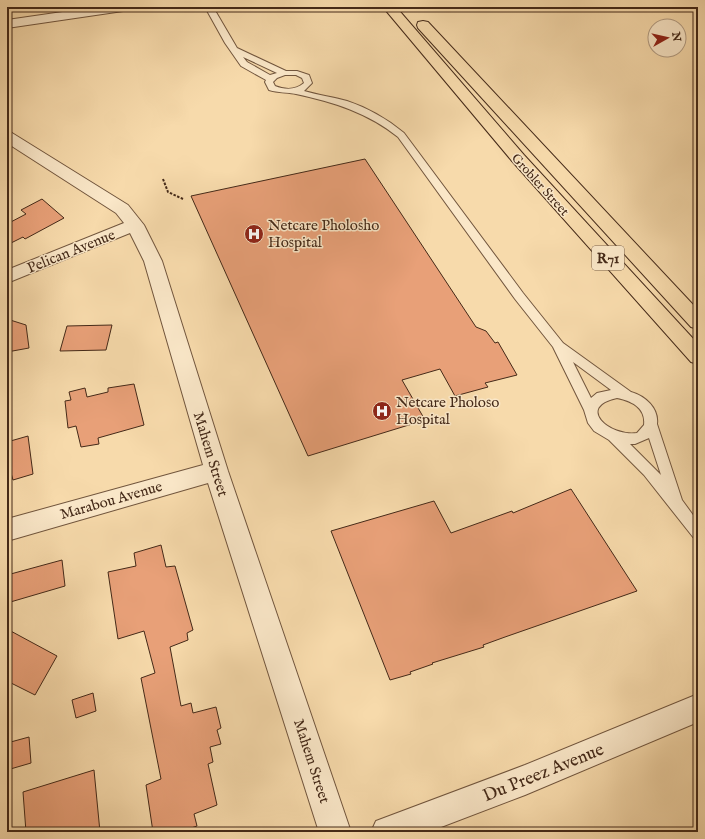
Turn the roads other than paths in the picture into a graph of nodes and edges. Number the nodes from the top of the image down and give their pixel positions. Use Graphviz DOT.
graph roads {
  1 [pos="123,7"];
  2 [pos="209,7"];
  3 [pos="389,7"];
  4 [pos="406,7"];
  5 [pos="7,24"];
  6 [pos="234,50"];
  7 [pos="285,72"];
  8 [pos="271,79"];
  9 [pos="308,83"];
  10 [pos="296,91"];
  11 [pos="336,101"];
  12 [pos="7,136"];
  13 [pos="135,226"];
  14 [pos="7,277"];
  15 [pos="698,322"];
  16 [pos="558,345"];
  17 [pos="698,357"];
  18 [pos="626,395"];
  19 [pos="590,408"];
  20 [pos="652,426"];
  21 [pos="615,438"];
  22 [pos="216,471"];
  23 [pos="678,504"];
  24 [pos="7,530"];
  25 [pos="698,534"];
  26 [pos="698,708"];
  27 [pos="335,832"];
  28 [pos="387,832"];
  1 -- 5 [label="street"];
  2 -- 6 [label="lane"];
  3 -- 17 [label="main road, Grobler Street / R71"];
  4 -- 15 [label="main road, Grobler Street / R71"];
  6 -- 7 [label="lane"];
  6 -- 8 [label="lane"];
  7 -- 8 [label="lane"];
  7 -- 9 [label="lane"];
  8 -- 10 [label="lane"];
  9 -- 10 [label="lane"];
  9 -- 11 [label="lane"];
  10 -- 11 [label="lane"];
  11 -- 16 [label="lane"];
  12 -- 13 [label="street, Mahem Street"];
  13 -- 14 [label="street, Pelican Avenue"];
  13 -- 22 [label="street, Mahem Street"];
  16 -- 18 [label="lane"];
  16 -- 19 [label="lane"];
  18 -- 19 [label="lane"];
  18 -- 20 [label="lane"];
  19 -- 21 [label="lane"];
  20 -- 21 [label="lane"];
  20 -- 23 [label="lane"];
  21 -- 23 [label="lane"];
  22 -- 24 [label="street, Marabou Avenue"];
  22 -- 27 [label="street, Mahem Street"];
  23 -- 25 [label="lane"];
  26 -- 28 [label="street, Du Preez Avenue"];
}
